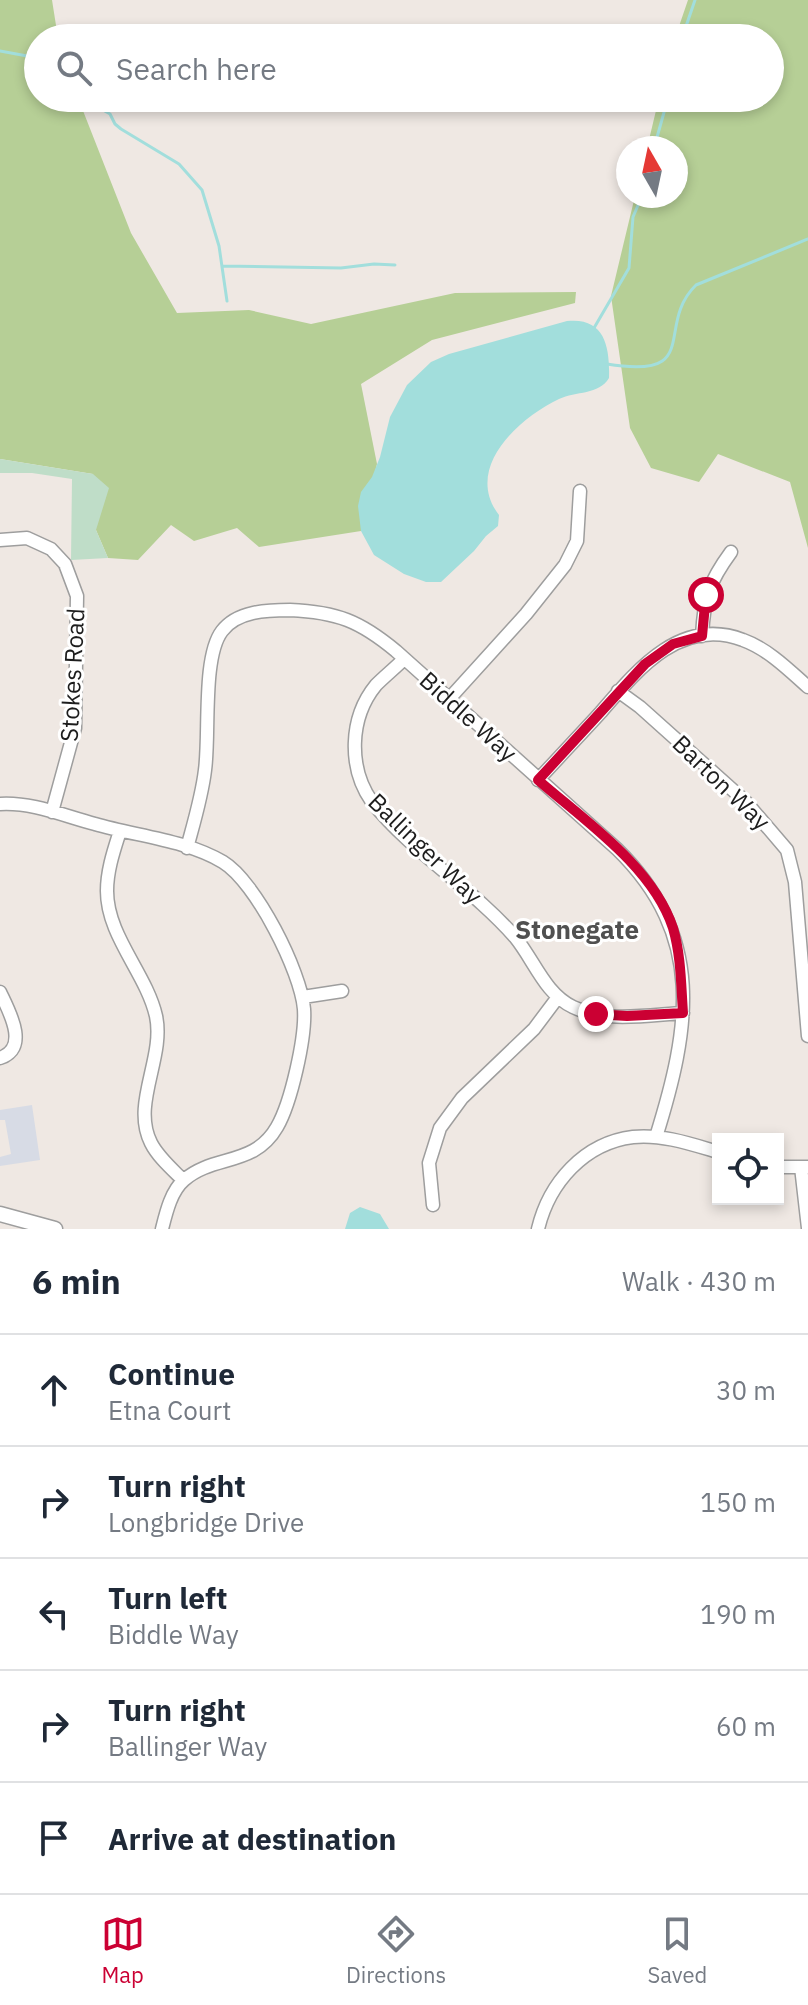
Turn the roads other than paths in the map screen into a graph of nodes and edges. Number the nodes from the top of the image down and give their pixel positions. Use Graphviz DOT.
graph roads {
  1 [pos="580,491"];
  2 [pos="0,540"];
  3 [pos="731,552"];
  4 [pos="702,636"];
  5 [pos="404,659"];
  6 [pos="808,687"];
  7 [pos="618,691"];
  8 [pos="449,699"];
  9 [pos="538,780"];
  10 [pos="0,804"];
  11 [pos="52,812"];
  12 [pos="120,831"];
  13 [pos="187,848"];
  14 [pos="342,991"];
  15 [pos="0,992"];
  16 [pos="303,997"];
  17 [pos="558,997"];
  18 [pos="683,1013"];
  19 [pos="808,1036"];
  20 [pos="0,1058"];
  21 [pos="656,1137"];
  22 [pos="712,1151"];
  23 [pos="804,1167"];
  24 [pos="183,1180"];
  25 [pos="433,1205"];
  26 [pos="0,1214"];
  27 [pos="808,1228"];
  28 [pos="55,1229"];
  29 [pos="162,1229"];
  30 [pos="538,1229"];
  1 -- 8 [label="street"];
  2 -- 11 [label="street, Stokes Road"];
  3 -- 4 [label="street"];
  4 -- 6 [label="street"];
  4 -- 7 [label="street"];
  5 -- 8 [label="street, Biddle Way"];
  5 -- 13 [label="street, Biddle Way"];
  5 -- 17 [label="street, Ballinger Way"];
  7 -- 9 [label="street"];
  7 -- 19 [label="street, Barton Way"];
  8 -- 9 [label="street, Biddle Way"];
  9 -- 18 [label="street, Biddle Way"];
  10 -- 11 [label="street"];
  11 -- 12 [label="street"];
  12 -- 13 [label="street"];
  12 -- 24 [label="street"];
  13 -- 16 [label="street"];
  14 -- 16 [label="street"];
  15 -- 20 [label="street"];
  16 -- 24 [label="street"];
  17 -- 18 [label="street, Ballinger Way"];
  17 -- 25 [label="street"];
  18 -- 21 [label="street, Biddle Way"];
  21 -- 22 [label="street"];
  21 -- 30 [label="street"];
  23 -- 27 [label="street"];
  24 -- 29 [label="street"];
  26 -- 28 [label="street"];
}
